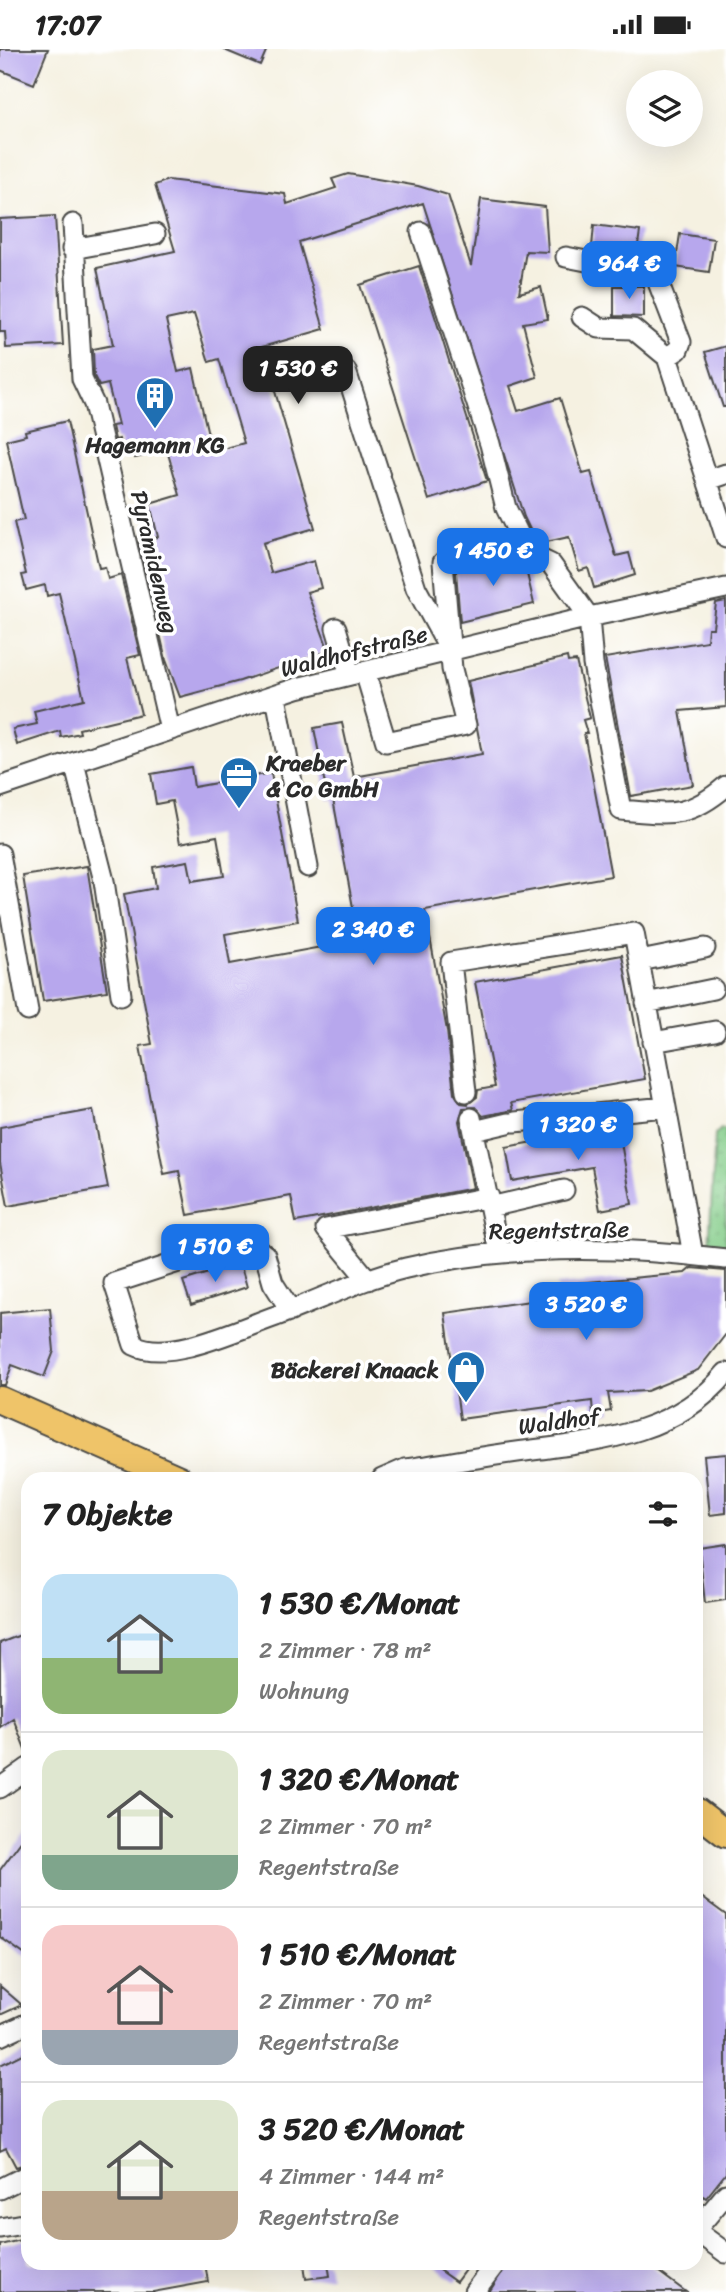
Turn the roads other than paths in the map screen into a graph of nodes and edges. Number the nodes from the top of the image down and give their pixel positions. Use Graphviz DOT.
graph roads {
  1 [pos="74,224"];
  2 [pos="421,232"];
  3 [pos="155,234"];
  4 [pos="72,249"];
  5 [pos="566,257"];
  6 [pos="582,317"];
  7 [pos="667,357"];
  8 [pos="346,370"];
  9 [pos="717,477"];
  10 [pos="726,538"];
  11 [pos="522,541"];
  12 [pos="726,588"];
  13 [pos="589,617"];
  14 [pos="336,628"];
  15 [pos="451,652"];
  16 [pos="357,673"];
  17 [pos="276,697"];
  18 [pos="170,730"];
  19 [pos="74,763"];
  20 [pos="726,786"];
  21 [pos="0,787"];
  22 [pos="0,854"];
  23 [pos="308,867"];
  24 [pos="705,948"];
  25 [pos="640,961"];
  26 [pos="713,989"];
  27 [pos="121,995"];
  28 [pos="646,1003"];
  29 [pos="28,1011"];
  30 [pos="715,1031"];
  31 [pos="653,1042"];
  32 [pos="466,1092"];
  33 [pos="665,1107"];
  34 [pos="564,1190"];
  35 [pos="489,1202"];
  36 [pos="499,1252"];
  37 [pos="693,1255"];
  38 [pos="726,1259"];
  39 [pos="368,1280"];
  40 [pos="283,1313"];
  41 [pos="726,1373"];
  42 [pos="0,1400"];
  43 [pos="163,1472"];
  44 [pos="398,1472"];
  45 [pos="21,1773"];
  46 [pos="0,1788"];
  47 [pos="703,1816"];
  48 [pos="726,1834"];
  49 [pos="21,2026"];
  50 [pos="0,2035"];
  51 [pos="21,2178"];
  52 [pos="0,2189"];
  53 [pos="726,2194"];
  54 [pos="703,2222"];
  55 [pos="21,2224"];
  56 [pos="0,2228"];
  57 [pos="703,2235"];
  58 [pos="726,2253"];
  59 [pos="491,2270"];
  60 [pos="474,2292"];
  1 -- 4 [label="street, Pyramidenweg"];
  2 -- 11 [label="street"];
  3 -- 4 [label="street"];
  4 -- 18 [label="street, Pyramidenweg"];
  5 -- 7 [label="street"];
  6 -- 7 [label="street"];
  7 -- 9 [label="street"];
  8 -- 15 [label="street"];
  9 -- 10 [label="street"];
  11 -- 13 [label="street"];
  11 -- 15 [label="street"];
  12 -- 13 [label="street, Waldhofstraße"];
  13 -- 15 [label="street, Waldhofstraße"];
  13 -- 20 [label="street"];
  14 -- 16 [label="street"];
  15 -- 16 [label="street, Waldhofstraße"];
  15 -- 16 [label="street"];
  16 -- 17 [label="street, Waldhofstraße"];
  17 -- 18 [label="street, Waldhofstraße"];
  17 -- 23 [label="street"];
  18 -- 19 [label="street, Waldhofstraße"];
  19 -- 21 [label="street, Waldhofstraße"];
  19 -- 27 [label="street"];
  22 -- 29 [label="street"];
  24 -- 25 [label="street"];
  25 -- 28 [label="street"];
  25 -- 32 [label="street"];
  26 -- 28 [label="street"];
  28 -- 31 [label="street"];
  30 -- 31 [label="street"];
  31 -- 33 [label="street"];
  33 -- 35 [label="street"];
  33 -- 37 [label="street"];
  34 -- 35 [label="street"];
  35 -- 36 [label="street"];
  35 -- 39 [label="street"];
  36 -- 37 [label="street, Regentstraße"];
  36 -- 39 [label="street, Regentstraße"];
  37 -- 38 [label="street, Regentstraße"];
  39 -- 40 [label="street, Regentstraße"];
  40 -- 40 [label="street, Regentstraße"];
  41 -- 44 [label="street, Waldhof"];
  42 -- 43 [label="main road"];
  45 -- 46 [label="street"];
  47 -- 48 [label="main road"];
  49 -- 50 [label="street"];
  51 -- 52 [label="street"];
  53 -- 54 [label="street"];
  55 -- 56 [label="street"];
  57 -- 58 [label="street"];
  59 -- 60 [label="street"];
}
